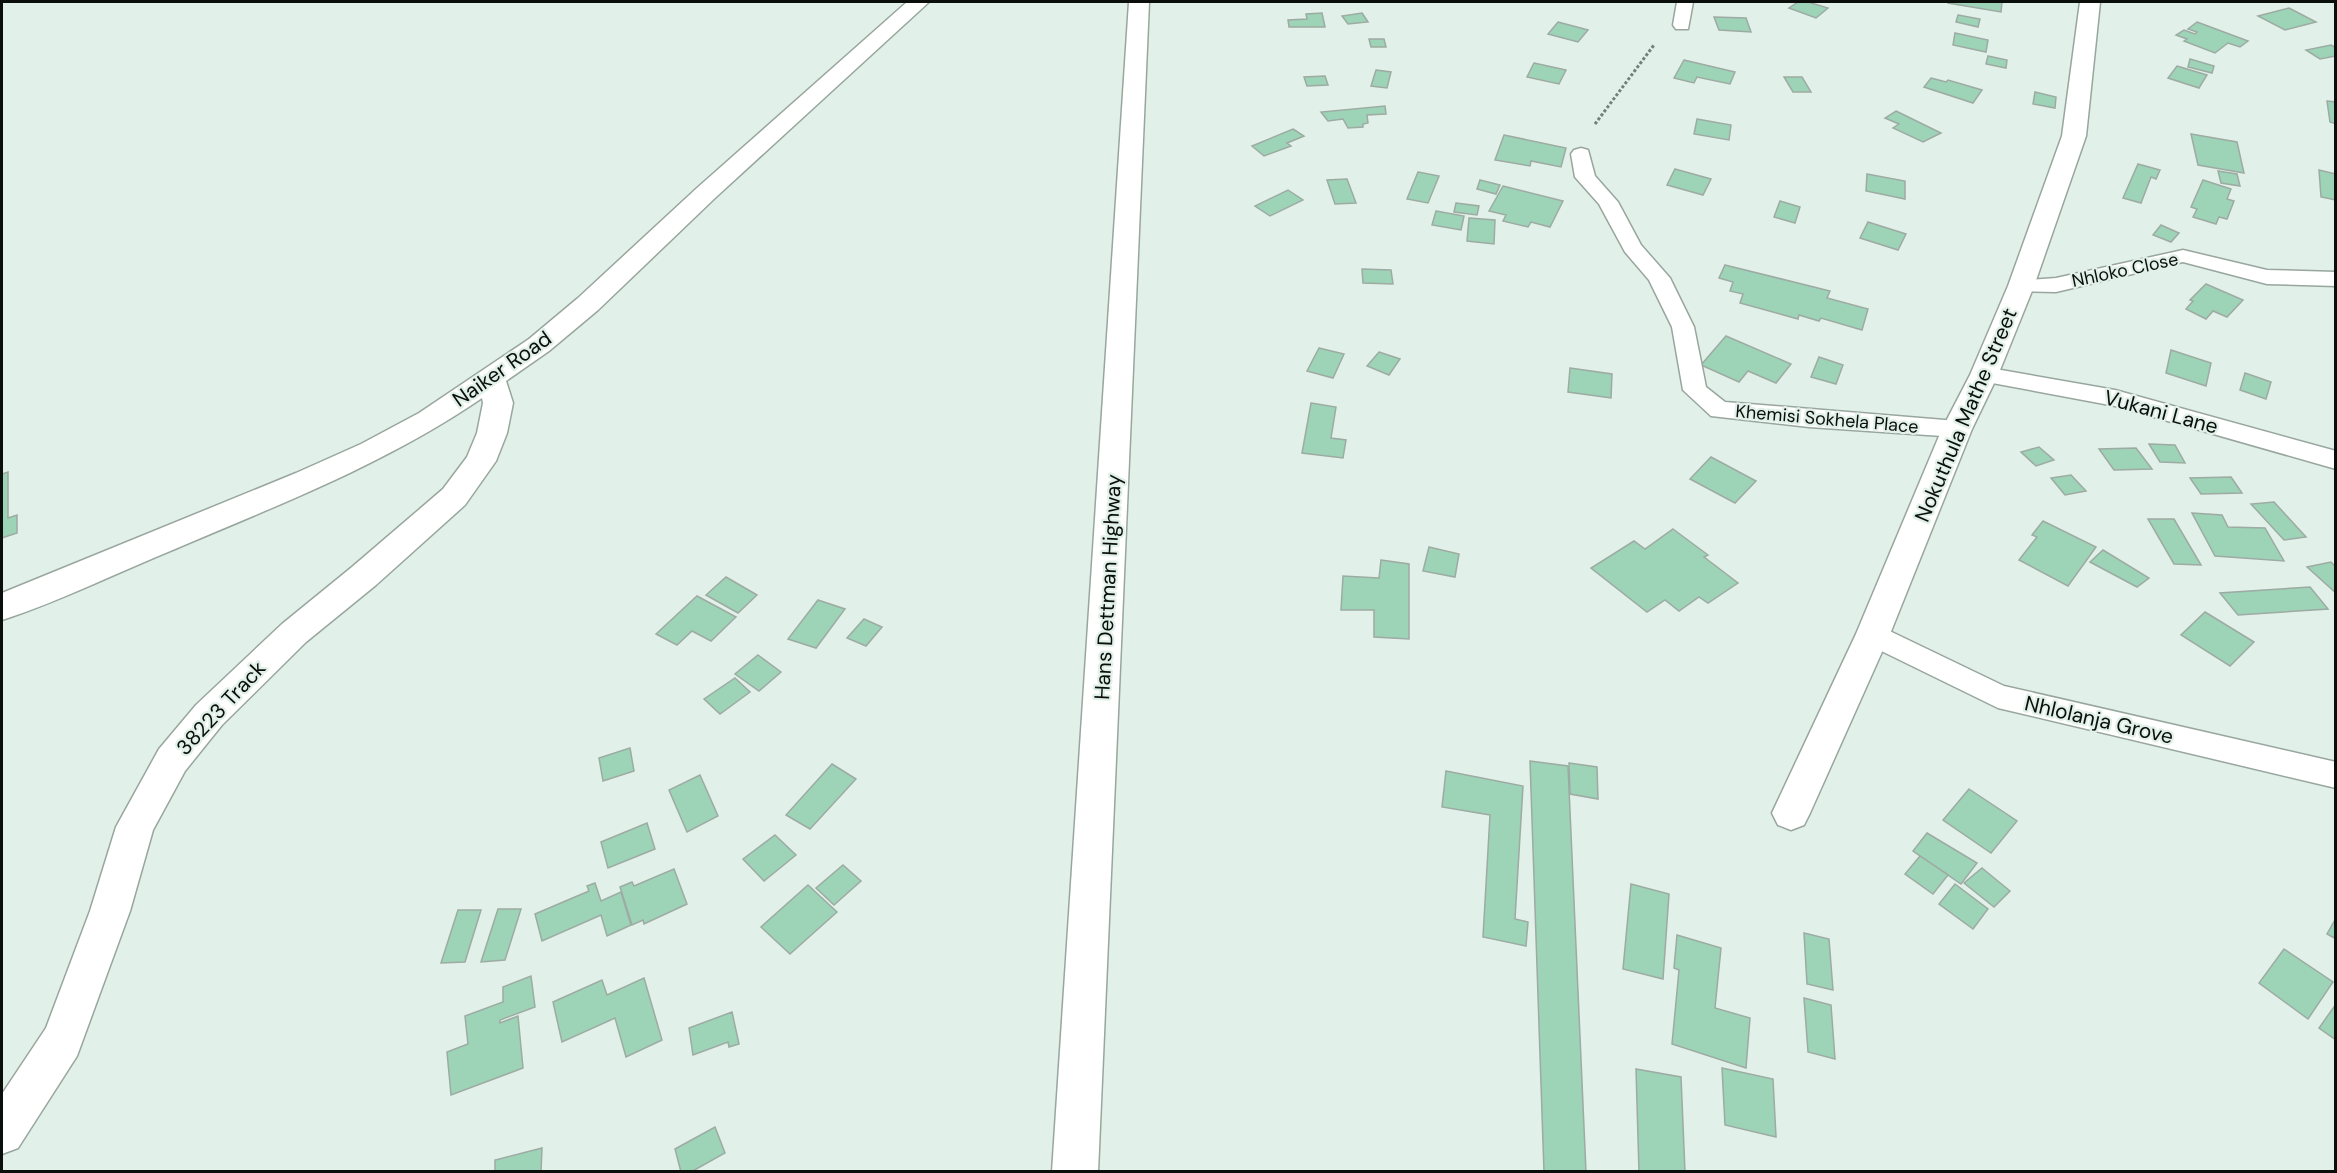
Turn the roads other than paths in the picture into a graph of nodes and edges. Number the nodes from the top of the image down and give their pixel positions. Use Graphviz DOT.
graph roads {
  1 [pos="919,2"];
  2 [pos="1139,2"];
  3 [pos="1685,2"];
  4 [pos="2090,2"];
  5 [pos="1682,25"];
  6 [pos="1581,154"];
  7 [pos="2336,279"];
  8 [pos="2021,286"];
  9 [pos="1984,375"];
  10 [pos="490,376"];
  11 [pos="1957,429"];
  12 [pos="2336,460"];
  13 [pos="2,607"];
  14 [pos="1873,634"];
  15 [pos="2336,775"];
  16 [pos="1791,813"];
  17 [pos="2,1132"];
  18 [pos="1075,1172"];
  1 -- 10 [label="street, Naiker Road"];
  2 -- 18 [label="street, Hans Dettman Highway"];
  3 -- 5 [label="lane"];
  4 -- 8 [label="street, Nokuthula Mathe Street"];
  6 -- 11 [label="lane, Khemisi Sokhela Place"];
  7 -- 8 [label="lane, Nhloko Close"];
  8 -- 9 [label="street, Nokuthula Mathe Street"];
  9 -- 11 [label="street, Nokuthula Mathe Street"];
  9 -- 12 [label="lane, Vukani Lane"];
  10 -- 13 [label="street, Naiker Road"];
  10 -- 17 [label="street, 38223 Track"];
  11 -- 14 [label="street, Nokuthula Mathe Street"];
  14 -- 15 [label="lane, Nhlolanja Grove"];
  14 -- 16 [label="street, Nokuthula Mathe Street"];
}
